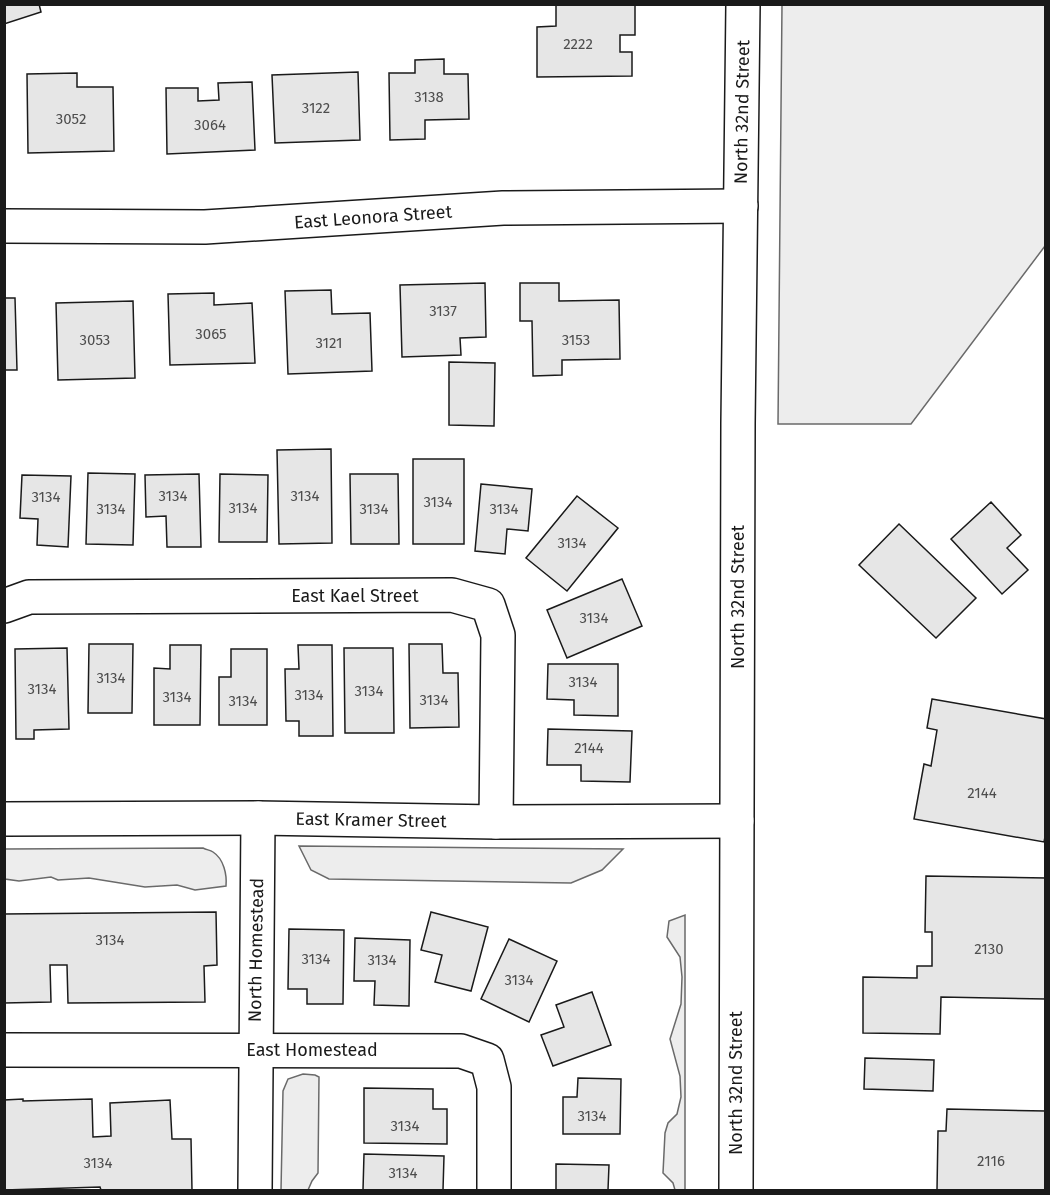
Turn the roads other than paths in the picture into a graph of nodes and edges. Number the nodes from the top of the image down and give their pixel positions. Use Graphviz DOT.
graph roads {
  1 [pos="743,4"];
  2 [pos="741,206"];
  3 [pos="4,226"];
  4 [pos="4,606"];
  5 [pos="258,818"];
  6 [pos="4,819"];
  7 [pos="737,821"];
  8 [pos="496,822"];
  9 [pos="4,1050"];
  10 [pos="255,1050"];
  11 [pos="255,1191"];
  12 [pos="494,1191"];
  13 [pos="736,1191"];
  1 -- 2 [label="street, North 32nd Street"];
  2 -- 3 [label="street, East Leonora Street"];
  2 -- 7 [label="street, North 32nd Street"];
  4 -- 8 [label="street, East Kael Street"];
  5 -- 6 [label="street, East Kramer Street"];
  5 -- 8 [label="street, East Kramer Street"];
  5 -- 10 [label="street, North Homestead"];
  7 -- 8 [label="street, East Kramer Street"];
  7 -- 13 [label="street, North 32nd Street"];
  9 -- 10 [label="street, East Homestead"];
  10 -- 11 [label="street, North Homestead"];
  10 -- 12 [label="street, East Homestead"];
}
